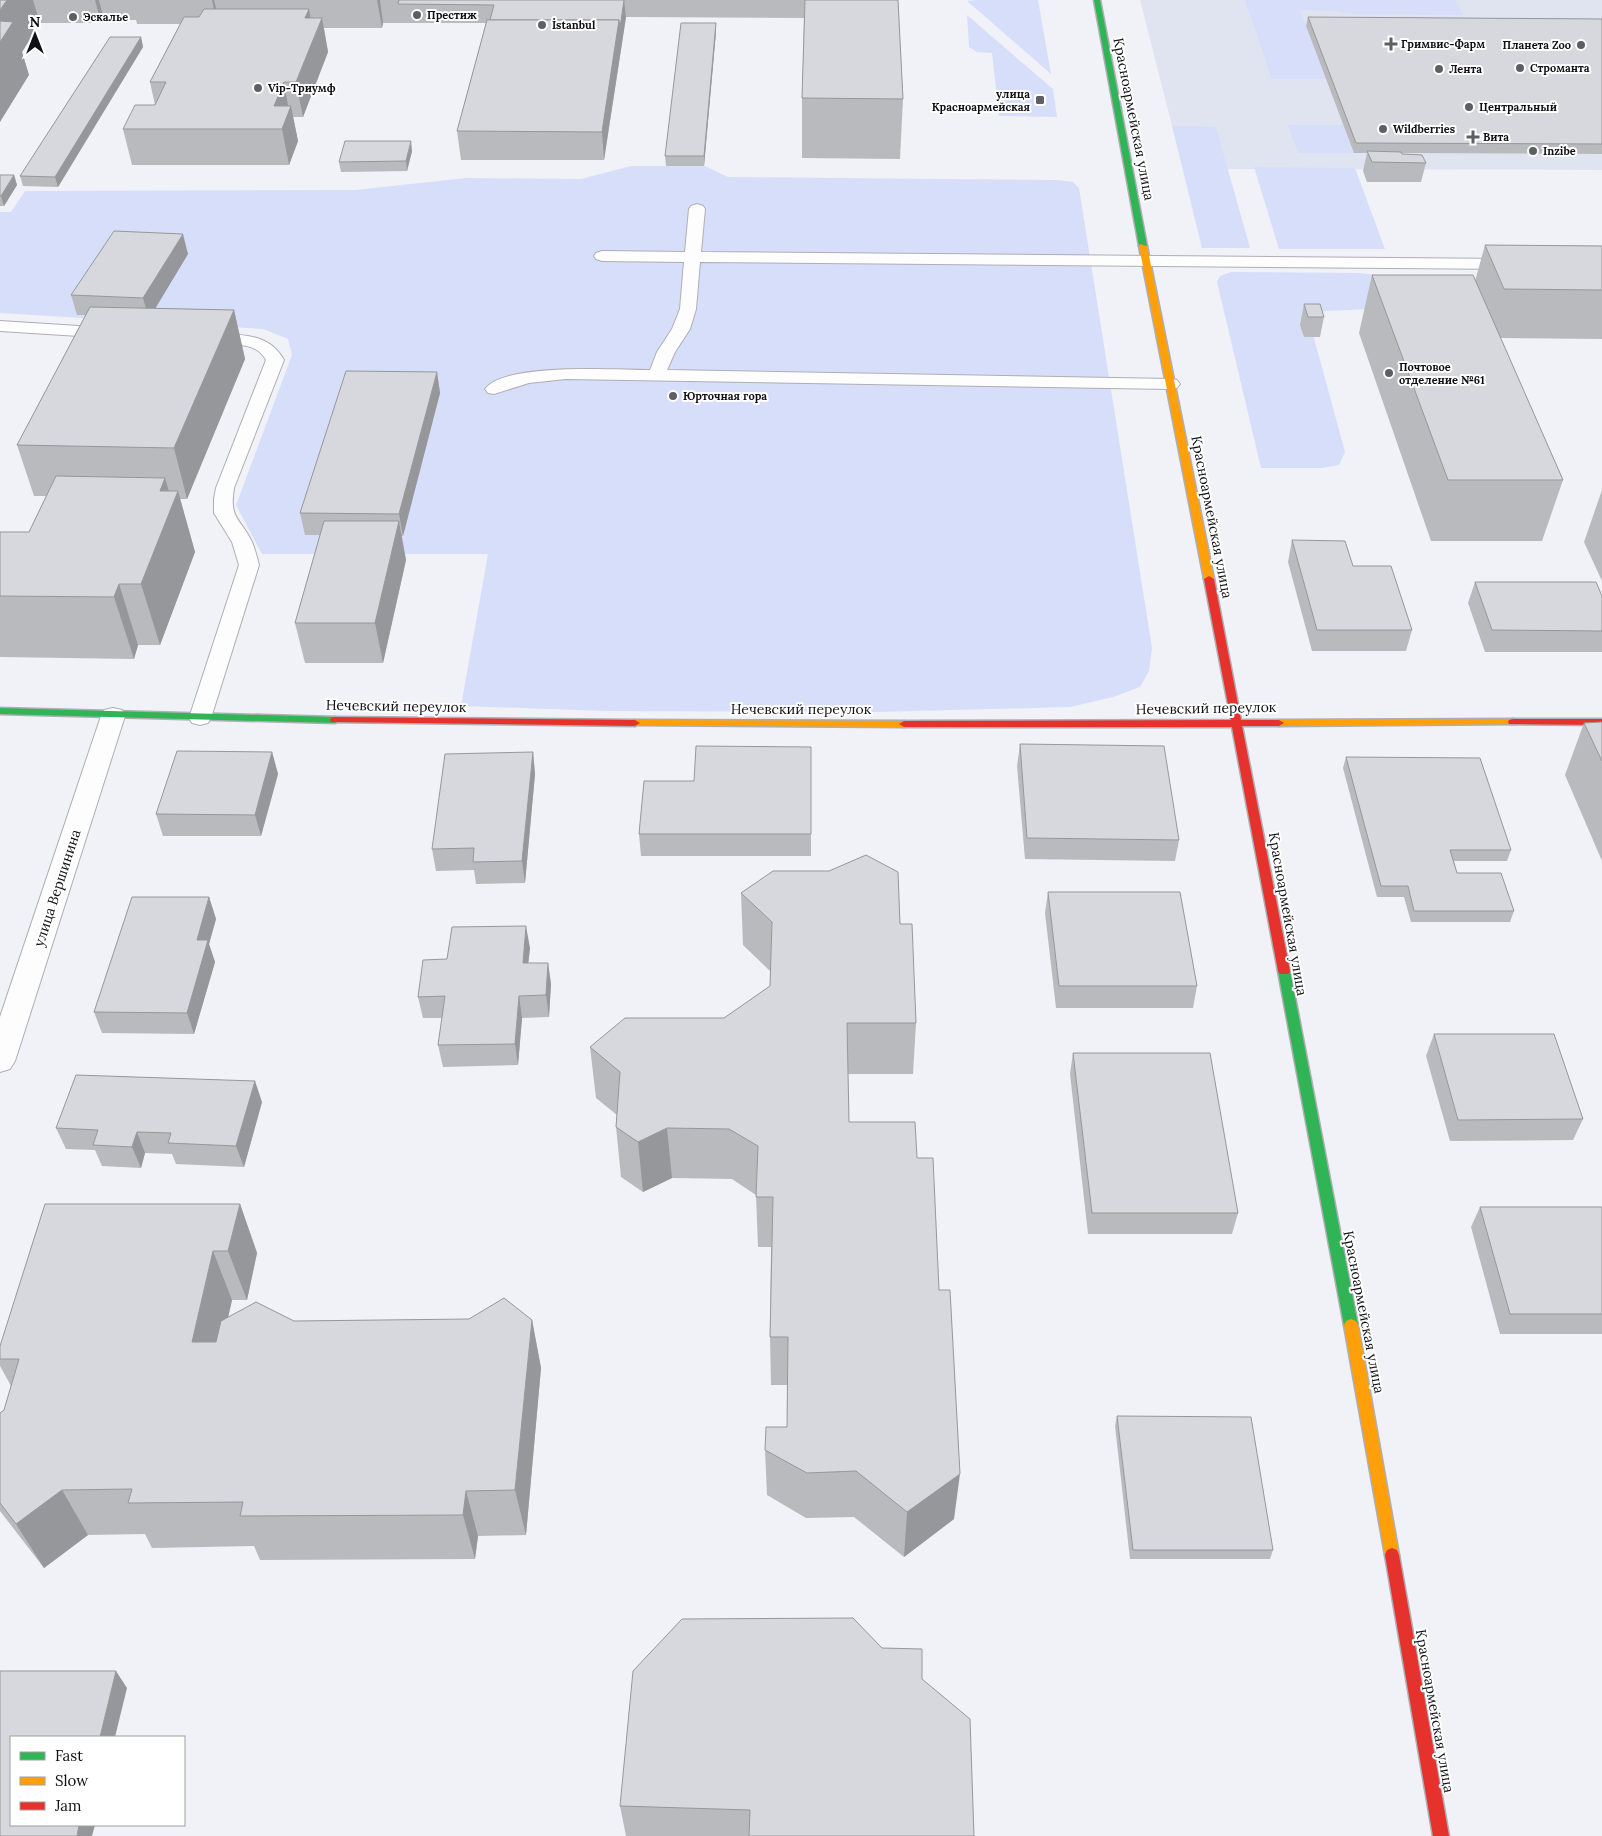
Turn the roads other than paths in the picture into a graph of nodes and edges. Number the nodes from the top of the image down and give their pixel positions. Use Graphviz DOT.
graph roads {
  1 [pos="1097,0"];
  2 [pos="697,209"];
  3 [pos="602,256"];
  4 [pos="694,256"];
  5 [pos="1146,260"];
  6 [pos="1532,265"];
  7 [pos="0,326"];
  8 [pos="128,334"];
  9 [pos="186,338"];
  10 [pos="657,374"];
  11 [pos="1170,384"];
  12 [pos="494,390"];
  13 [pos="0,711"];
  14 [pos="113,716"];
  15 [pos="200,718"];
  16 [pos="1602,722"];
  17 [pos="1238,724"];
  18 [pos="0,1061"];
  19 [pos="1441,1836"];
  1 -- 5 [label="main road, Красноармейская улица"];
  2 -- 4 [label="lane"];
  3 -- 4 [label="lane"];
  4 -- 5 [label="lane"];
  4 -- 10 [label="lane"];
  5 -- 6 [label="lane"];
  5 -- 11 [label="main road, Красноармейская улица"];
  7 -- 8 [label="lane"];
  9 -- 15 [label="lane"];
  10 -- 11 [label="lane"];
  10 -- 12 [label="lane"];
  11 -- 17 [label="main road, Красноармейская улица"];
  13 -- 14 [label="main road, Нечевский переулок"];
  14 -- 15 [label="main road, Нечевский переулок"];
  14 -- 18 [label="street, улица Вершинина"];
  15 -- 17 [label="main road, Нечевский переулок"];
  16 -- 17 [label="main road, Нечевский переулок"];
  17 -- 19 [label="main road, Красноармейская улица"];
}
